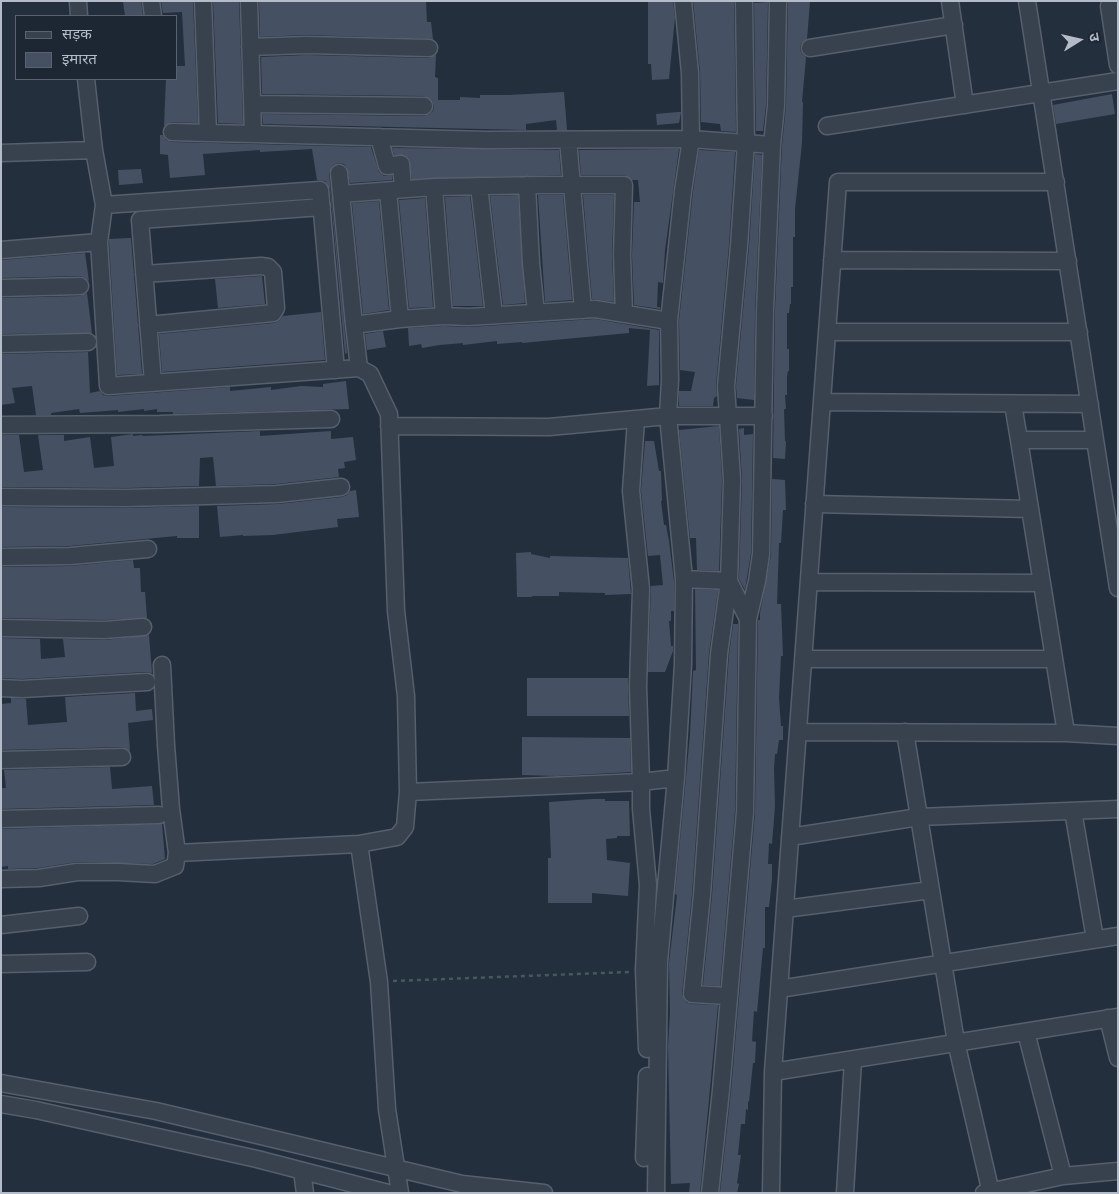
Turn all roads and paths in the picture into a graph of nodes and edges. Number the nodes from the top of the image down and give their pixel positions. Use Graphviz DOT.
graph roads {
  1 [pos="78,1"];
  2 [pos="151,1"];
  3 [pos="203,1"];
  4 [pos="249,1"];
  5 [pos="683,1"];
  6 [pos="744,1"];
  7 [pos="778,1"];
  8 [pos="950,1"];
  9 [pos="1027,1"];
  10 [pos="1111,4"];
  11 [pos="79,15"];
  12 [pos="153,15"];
  13 [pos="954,25"];
  14 [pos="250,47"];
  15 [pos="429,48"];
  16 [pos="810,48"];
  17 [pos="1118,65"];
  18 [pos="86,80"];
  19 [pos="1118,81"];
  20 [pos="1042,94"];
  21 [pos="252,104"];
  22 [pos="965,105"];
  23 [pos="424,106"];
  24 [pos="827,126"];
  25 [pos="172,132"];
  26 [pos="208,132"];
  27 [pos="252,134"];
  28 [pos="379,137"];
  29 [pos="691,139"];
  30 [pos="568,140"];
  31 [pos="746,142"];
  32 [pos="772,145"];
  33 [pos="94,150"];
  34 [pos="1,153"];
  35 [pos="339,173"];
  36 [pos="1056,182"];
  37 [pos="527,185"];
  38 [pos="571,185"];
  39 [pos="479,186"];
  40 [pos="434,187"];
  41 [pos="396,190"];
  42 [pos="341,194"];
  43 [pos="139,203"];
  44 [pos="104,205"];
  45 [pos="322,207"];
  46 [pos="140,220"];
  47 [pos="99,242"];
  48 [pos="1,250"];
  49 [pos="832,260"];
  50 [pos="1068,261"];
  51 [pos="144,274"];
  52 [pos="80,286"];
  53 [pos="1,288"];
  54 [pos="582,310"];
  55 [pos="536,313"];
  56 [pos="624,313"];
  57 [pos="494,315"];
  58 [pos="444,316"];
  59 [pos="400,319"];
  60 [pos="669,321"];
  61 [pos="148,325"];
  62 [pos="354,325"];
  63 [pos="827,332"];
  64 [pos="1079,332"];
  65 [pos="88,342"];
  66 [pos="1,344"];
  67 [pos="359,368"];
  68 [pos="336,370"];
  69 [pos="153,383"];
  70 [pos="822,402"];
  71 [pos="1013,404"];
  72 [pos="1090,404"];
  73 [pos="668,416"];
  74 [pos="728,416"];
  75 [pos="764,416"];
  76 [pos="331,420"];
  77 [pos="636,420"];
  78 [pos="1,425"];
  79 [pos="389,426"];
  80 [pos="1019,440"];
  81 [pos="1095,440"];
  82 [pos="341,487"];
  83 [pos="1,497"];
  84 [pos="814,504"];
  85 [pos="1030,510"];
  86 [pos="148,549"];
  87 [pos="1,557"];
  88 [pos="684,578"];
  89 [pos="729,581"];
  90 [pos="809,582"];
  91 [pos="1042,583"];
  92 [pos="1118,588"];
  93 [pos="748,619"];
  94 [pos="143,627"];
  95 [pos="1,628"];
  96 [pos="803,658"];
  97 [pos="1054,659"];
  98 [pos="162,665"];
  99 [pos="147,682"];
  100 [pos="1,688"];
  101 [pos="798,732"];
  102 [pos="905,732"];
  103 [pos="1066,733"];
  104 [pos="1118,736"];
  105 [pos="122,757"];
  106 [pos="1,760"];
  107 [pos="676,778"];
  108 [pos="641,782"];
  109 [pos="408,792"];
  110 [pos="1118,809"];
  111 [pos="1073,811"];
  112 [pos="159,815"];
  113 [pos="919,817"];
  114 [pos="1,819"];
  115 [pos="790,837"];
  116 [pos="359,844"];
  117 [pos="177,853"];
  118 [pos="1,879"];
  119 [pos="931,890"];
  120 [pos="785,909"];
  121 [pos="79,916"];
  122 [pos="1,925"];
  123 [pos="1118,936"];
  124 [pos="1095,939"];
  125 [pos="87,962"];
  126 [pos="1,964"];
  127 [pos="942,964"];
  128 [pos="634,972"];
  129 [pos="379,982"];
  130 [pos="779,989"];
  131 [pos="728,996"];
  132 [pos="1113,1018"];
  133 [pos="1026,1032"];
  134 [pos="956,1042"];
  135 [pos="1118,1058"];
  136 [pos="853,1060"];
  137 [pos="773,1072"];
  138 [pos="1,1083"];
  139 [pos="1,1104"];
  140 [pos="644,1158"];
  141 [pos="396,1168"];
  142 [pos="302,1170"];
  143 [pos="1118,1172"];
  144 [pos="1063,1176"];
  145 [pos="989,1192"];
  146 [pos="305,1193"];
  147 [pos="388,1193"];
  148 [pos="400,1193"];
  149 [pos="544,1193"];
  150 [pos="656,1193"];
  151 [pos="710,1193"];
  152 [pos="771,1193"];
  153 [pos="845,1193"];
  1 -- 11 [label="street"];
  2 -- 12 [label="street"];
  3 -- 26 [label="street"];
  4 -- 14 [label="street"];
  5 -- 29 [label="street"];
  6 -- 31 [label="street"];
  7 -- 32 [label="street"];
  8 -- 13 [label="street"];
  9 -- 20 [label="street"];
  10 -- 17 [label="street"];
  13 -- 16 [label="street"];
  13 -- 22 [label="street"];
  14 -- 15 [label="street"];
  14 -- 21 [label="street"];
  18 -- 33 [label="street"];
  19 -- 20 [label="street"];
  20 -- 22 [label="street"];
  20 -- 36 [label="street"];
  21 -- 23 [label="street"];
  21 -- 27 [label="street"];
  22 -- 24 [label="street"];
  25 -- 26 [label="street"];
  26 -- 27 [label="street"];
  27 -- 28 [label="street"];
  28 -- 30 [label="street"];
  28 -- 41 [label="street"];
  29 -- 30 [label="street"];
  29 -- 31 [label="street"];
  29 -- 60 [label="street"];
  30 -- 38 [label="street"];
  31 -- 32 [label="street"];
  31 -- 74 [label="street"];
  32 -- 75 [label="street"];
  33 -- 34 [label="street"];
  33 -- 44 [label="street"];
  35 -- 42 [label="street"];
  36 -- 49 [label="street"];
  36 -- 50 [label="street"];
  37 -- 38 [label="street"];
  37 -- 39 [label="street"];
  37 -- 55 [label="street"];
  38 -- 54 [label="street"];
  38 -- 56 [label="street"];
  39 -- 40 [label="street"];
  39 -- 57 [label="street"];
  40 -- 41 [label="street"];
  40 -- 58 [label="street"];
  41 -- 42 [label="street"];
  41 -- 59 [label="street"];
  42 -- 62 [label="street"];
  43 -- 44 [label="street"];
  43 -- 45 [label="street"];
  43 -- 46 [label="street"];
  44 -- 47 [label="street"];
  45 -- 46 [label="street"];
  45 -- 68 [label="street"];
  46 -- 51 [label="street"];
  47 -- 48 [label="street"];
  47 -- 69 [label="street"];
  49 -- 50 [label="street"];
  49 -- 63 [label="street"];
  50 -- 64 [label="street"];
  51 -- 61 [label="street"];
  51 -- 61 [label="street"];
  52 -- 53 [label="street"];
  54 -- 55 [label="street"];
  54 -- 56 [label="street"];
  55 -- 57 [label="street"];
  56 -- 60 [label="street"];
  57 -- 58 [label="street"];
  58 -- 59 [label="street"];
  59 -- 62 [label="street"];
  60 -- 73 [label="street"];
  61 -- 69 [label="street"];
  62 -- 67 [label="street"];
  63 -- 64 [label="street"];
  63 -- 70 [label="street"];
  64 -- 72 [label="street"];
  65 -- 66 [label="street"];
  67 -- 68 [label="street"];
  67 -- 79 [label="street"];
  68 -- 69 [label="street"];
  70 -- 71 [label="street"];
  70 -- 84 [label="street"];
  71 -- 72 [label="street"];
  71 -- 80 [label="street"];
  72 -- 81 [label="street"];
  73 -- 74 [label="street"];
  73 -- 77 [label="street"];
  73 -- 88 [label="street"];
  74 -- 75 [label="street"];
  74 -- 89 [label="street"];
  75 -- 93 [label="street"];
  76 -- 78 [label="street"];
  77 -- 79 [label="street"];
  77 -- 108 [label="street"];
  79 -- 109 [label="street"];
  80 -- 81 [label="street"];
  80 -- 85 [label="street"];
  81 -- 92 [label="street"];
  82 -- 83 [label="street"];
  84 -- 85 [label="street"];
  84 -- 90 [label="street"];
  85 -- 91 [label="street"];
  86 -- 87 [label="street"];
  88 -- 89 [label="street"];
  88 -- 107 [label="street"];
  89 -- 93 [label="street"];
  89 -- 131 [label="street"];
  90 -- 91 [label="street"];
  90 -- 96 [label="street"];
  91 -- 97 [label="street"];
  93 -- 131 [label="street"];
  94 -- 95 [label="street"];
  96 -- 97 [label="street"];
  96 -- 101 [label="street"];
  97 -- 103 [label="street"];
  98 -- 117 [label="street"];
  99 -- 100 [label="street"];
  101 -- 102 [label="street"];
  101 -- 115 [label="street"];
  102 -- 103 [label="street"];
  102 -- 113 [label="street"];
  103 -- 104 [label="street"];
  105 -- 106 [label="street"];
  107 -- 108 [label="street"];
  107 -- 150 [label="street"];
  108 -- 109 [label="street"];
  108 -- 140 [label="street"];
  109 -- 116 [label="street"];
  110 -- 111 [label="street"];
  111 -- 113 [label="street"];
  111 -- 124 [label="street"];
  112 -- 114 [label="street"];
  113 -- 115 [label="street"];
  113 -- 119 [label="street"];
  115 -- 120 [label="street"];
  116 -- 117 [label="street"];
  116 -- 129 [label="street"];
  117 -- 118 [label="street"];
  119 -- 120 [label="street"];
  119 -- 127 [label="street"];
  120 -- 130 [label="street"];
  121 -- 122 [label="street"];
  123 -- 124 [label="street"];
  124 -- 127 [label="street"];
  125 -- 126 [label="street"];
  127 -- 130 [label="street"];
  127 -- 134 [label="street"];
  128 -- 129 [label="path"];
  129 -- 141 [label="street"];
  130 -- 137 [label="street"];
  131 -- 151 [label="street"];
  132 -- 133 [label="street"];
  132 -- 135 [label="street"];
  133 -- 134 [label="street"];
  133 -- 144 [label="street"];
  134 -- 136 [label="street"];
  134 -- 145 [label="street"];
  136 -- 137 [label="street"];
  136 -- 153 [label="street"];
  137 -- 152 [label="street"];
  138 -- 141 [label="street"];
  139 -- 142 [label="street"];
  141 -- 148 [label="street"];
  141 -- 149 [label="street"];
  142 -- 146 [label="street"];
  142 -- 147 [label="street"];
  143 -- 144 [label="street"];
  144 -- 145 [label="street"];
}
